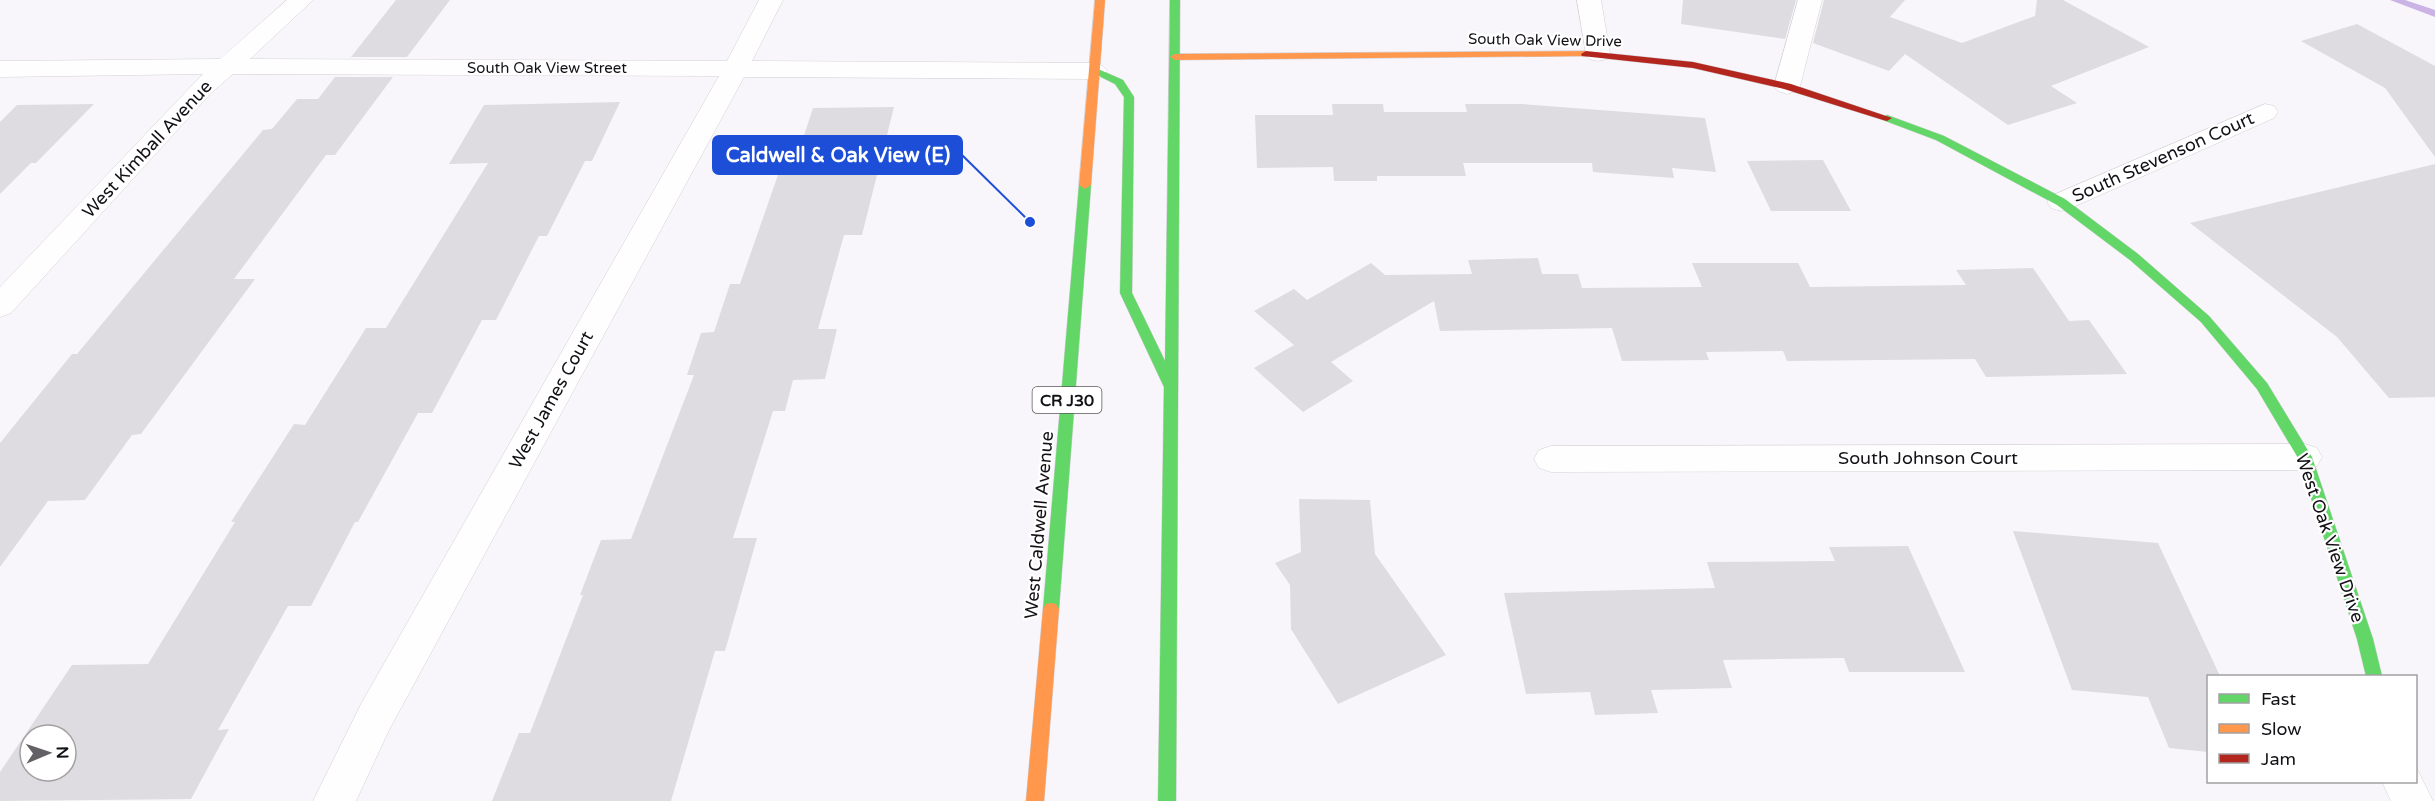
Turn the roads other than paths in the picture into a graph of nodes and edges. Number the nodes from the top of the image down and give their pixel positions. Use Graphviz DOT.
graph roads {
  1 [pos="301,0"];
  2 [pos="771,0"];
  3 [pos="1100,0"];
  4 [pos="1175,0"];
  5 [pos="1589,0"];
  6 [pos="1810,0"];
  7 [pos="1598,54"];
  8 [pos="1175,57"];
  9 [pos="226,66"];
  10 [pos="0,69"];
  11 [pos="735,69"];
  12 [pos="1094,71"];
  13 [pos="1787,86"];
  14 [pos="2265,112"];
  15 [pos="1940,138"];
  16 [pos="2061,202"];
  17 [pos="0,306"];
  18 [pos="1172,391"];
  19 [pos="2305,457"];
  20 [pos="1551,459"];
  21 [pos="2374,675"];
  22 [pos="2403,783"];
  23 [pos="334,801"];
  24 [pos="1035,801"];
  25 [pos="1167,801"];
  26 [pos="2412,801"];
  1 -- 9 [label="street, West Kimball Avenue"];
  2 -- 11 [label="street, West James Court"];
  3 -- 12 [label="main road, West Caldwell Avenue / CR J30"];
  4 -- 8 [label="main road"];
  5 -- 7 [label="street"];
  6 -- 13 [label="street"];
  7 -- 8 [label="main road, South Oak View Drive"];
  7 -- 13 [label="main road, South Oak View Drive"];
  8 -- 18 [label="main road"];
  9 -- 10 [label="street, South Oak View Street"];
  9 -- 11 [label="street, South Oak View Street"];
  9 -- 17 [label="street, West Kimball Avenue"];
  11 -- 12 [label="street, South Oak View Street"];
  11 -- 23 [label="street, West James Court"];
  12 -- 18 [label="main road"];
  12 -- 24 [label="main road, West Caldwell Avenue / CR J30"];
  13 -- 15 [label="main road, South Oak View Drive"];
  14 -- 16 [label="street, South Stevenson Court"];
  15 -- 16 [label="main road, West Oak View Drive"];
  16 -- 19 [label="main road, West Oak View Drive"];
  18 -- 25 [label="main road"];
  19 -- 20 [label="street, South Johnson Court"];
  19 -- 21 [label="main road, West Oak View Drive"];
  22 -- 26 [label="street"];
}
